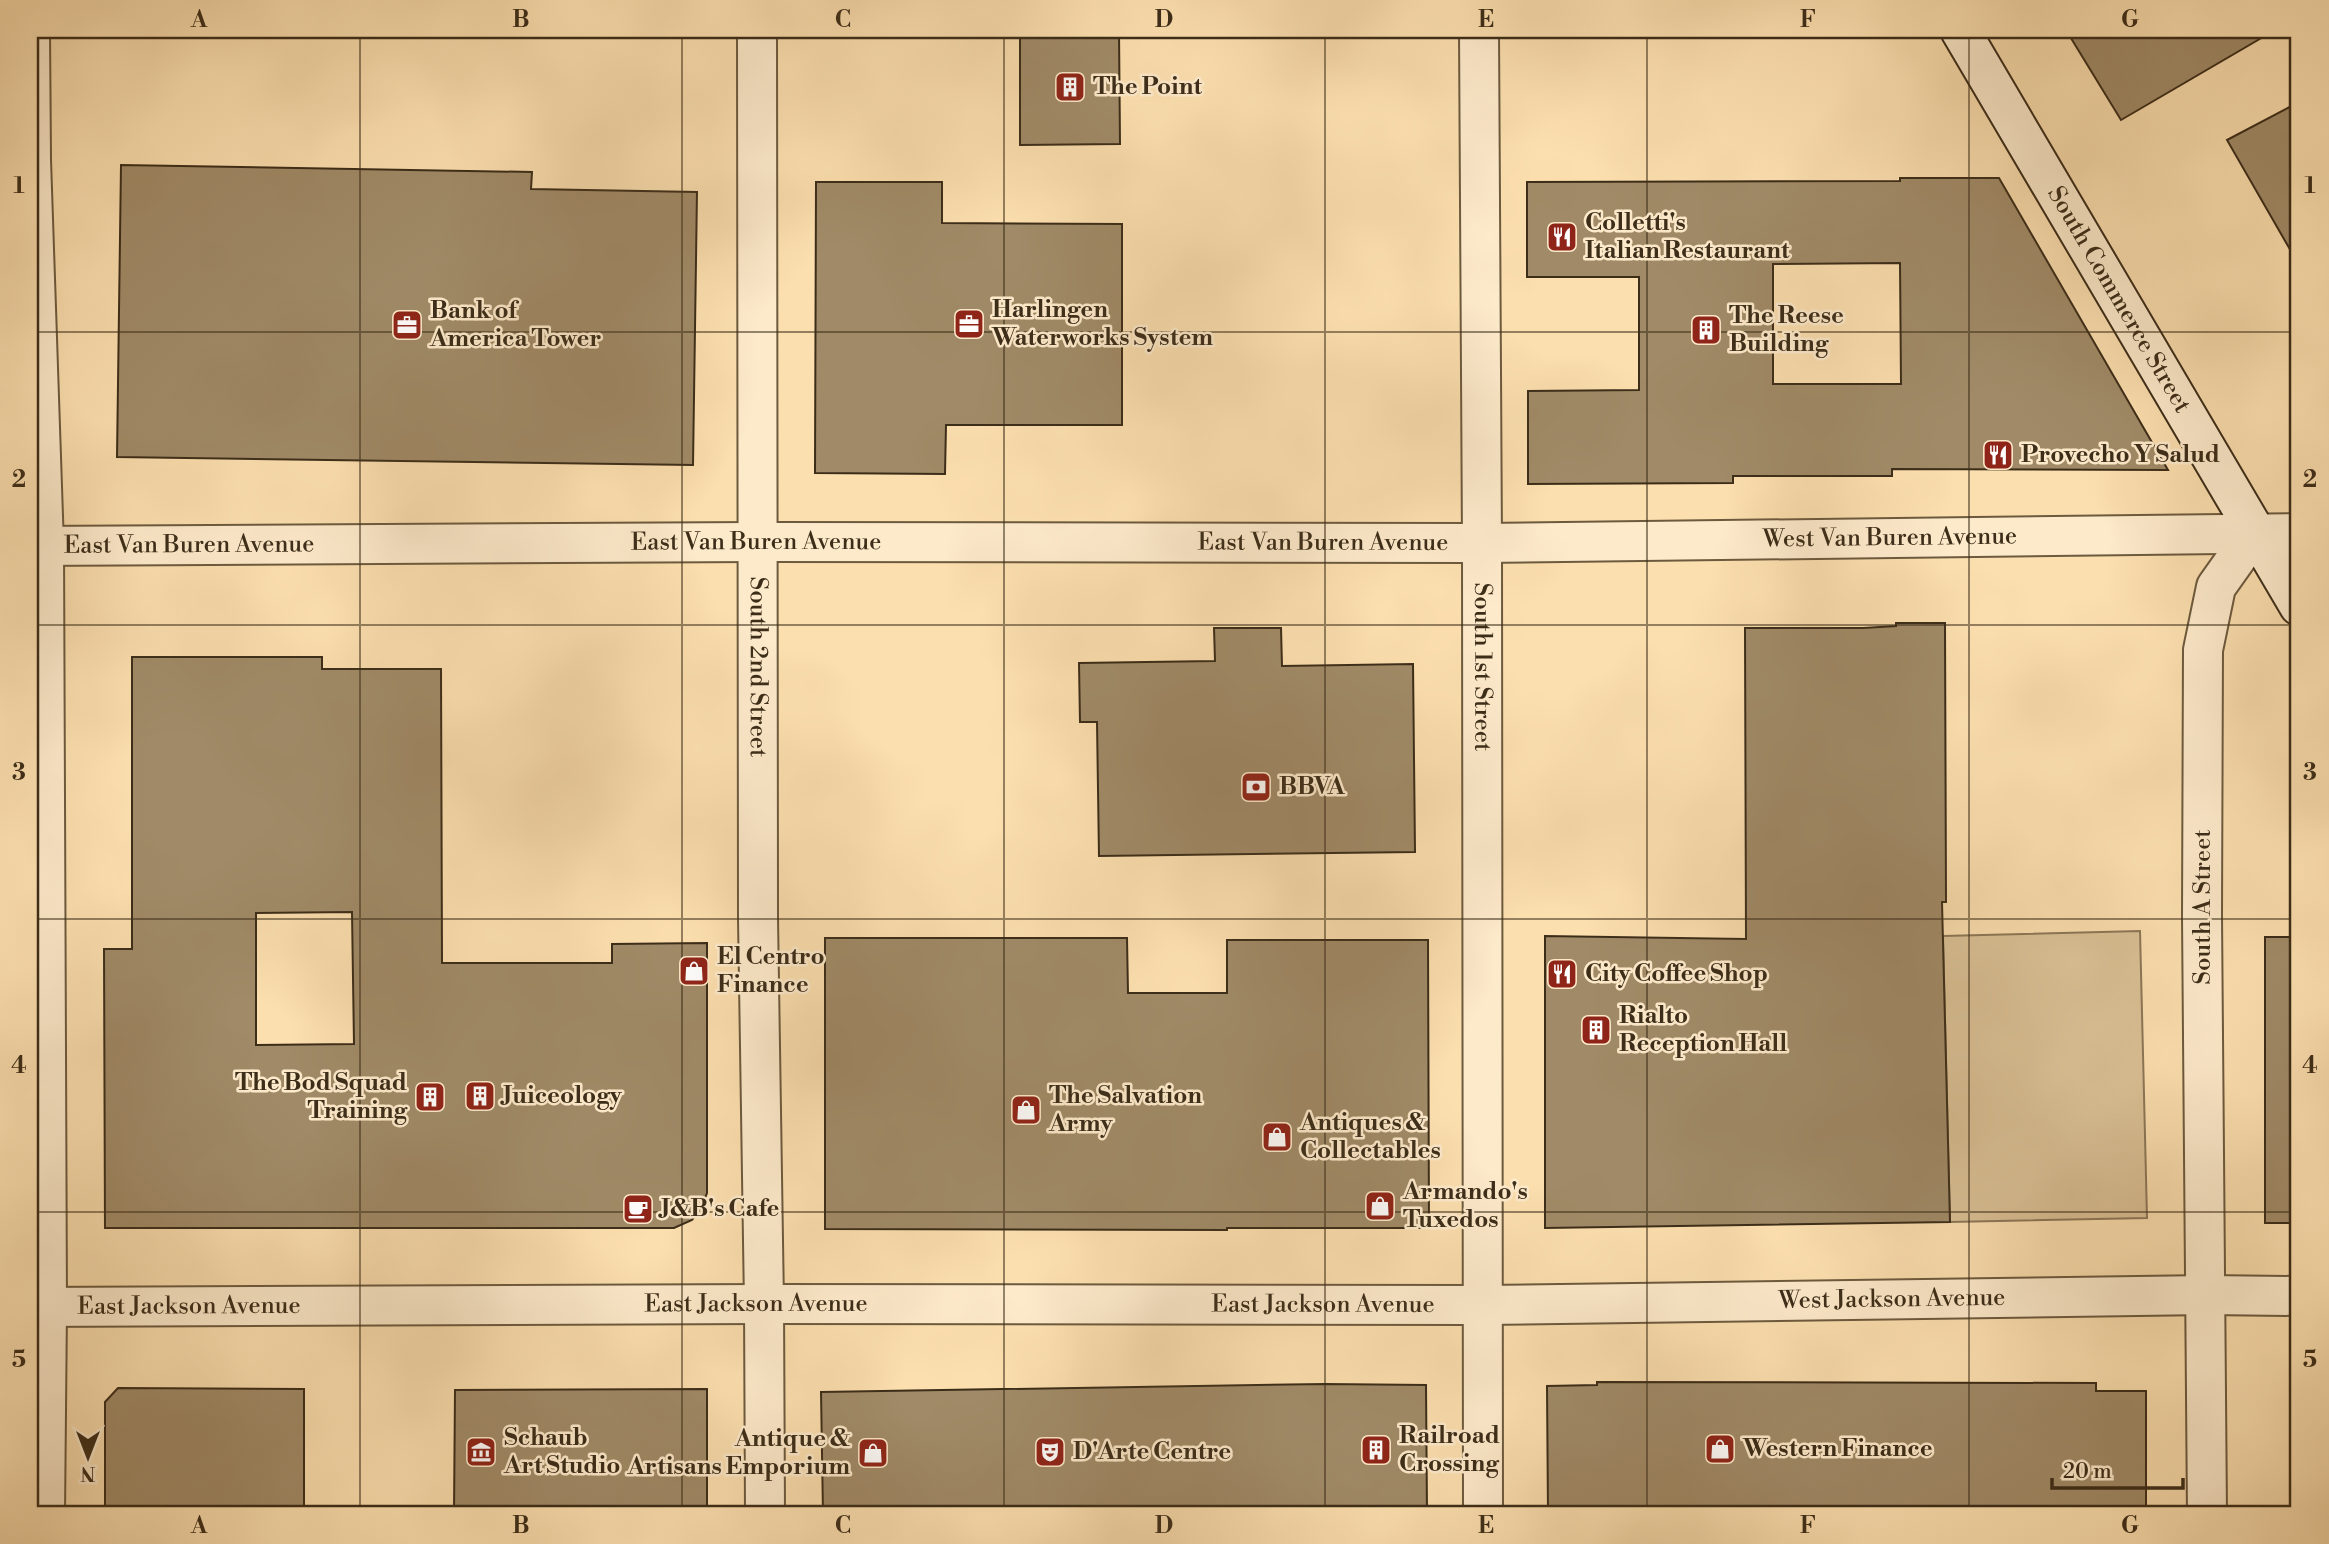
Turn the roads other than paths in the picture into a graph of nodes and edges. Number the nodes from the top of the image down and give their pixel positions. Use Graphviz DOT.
graph roads {
  1 [pos="30,30"];
  2 [pos="757,30"];
  3 [pos="1479,30"];
  4 [pos="1960,30"];
  5 [pos="2255,532"];
  6 [pos="2299,533"];
  7 [pos="757,542"];
  8 [pos="1482,543"];
  9 [pos="37,546"];
  10 [pos="2299,606"];
  11 [pos="2207,1295"];
  12 [pos="2299,1296"];
  13 [pos="764,1304"];
  14 [pos="1484,1305"];
  15 [pos="38,1307"];
  16 [pos="45,1514"];
  17 [pos="765,1514"];
  18 [pos="1483,1514"];
  19 [pos="2207,1514"];
  1 -- 9 [label="street"];
  2 -- 7 [label="street, South 2nd Street"];
  3 -- 8 [label="street, South 1st Street"];
  4 -- 5 [label="street, South Commerce Street"];
  5 -- 6 [label="street, West Van Buren Avenue"];
  5 -- 8 [label="street, West Van Buren Avenue"];
  5 -- 10 [label="street, South Commerce Street"];
  5 -- 11 [label="street, South A Street"];
  7 -- 8 [label="street, East Van Buren Avenue"];
  7 -- 9 [label="street, East Van Buren Avenue"];
  7 -- 13 [label="street, South 2nd Street"];
  8 -- 14 [label="street, South 1st Street"];
  9 -- 15 [label="street"];
  11 -- 12 [label="street, West Jackson Avenue"];
  11 -- 14 [label="street, West Jackson Avenue"];
  11 -- 19 [label="street, South A Street"];
  13 -- 14 [label="street, East Jackson Avenue"];
  13 -- 15 [label="street, East Jackson Avenue"];
  13 -- 17 [label="street, South 2nd Street"];
  14 -- 18 [label="street, South 1st Street"];
  15 -- 16 [label="street"];
}
